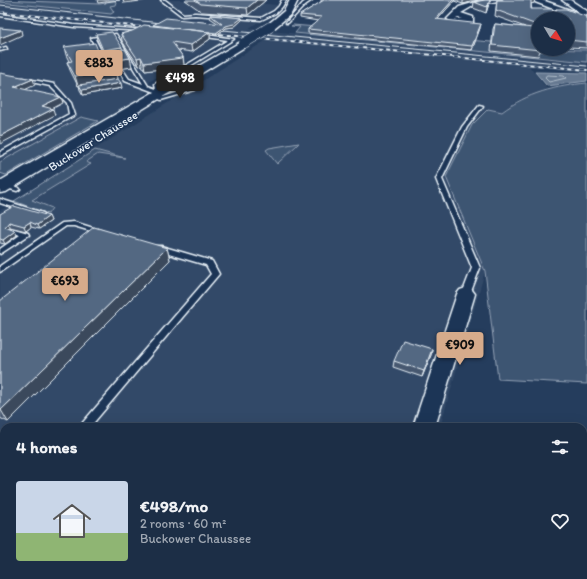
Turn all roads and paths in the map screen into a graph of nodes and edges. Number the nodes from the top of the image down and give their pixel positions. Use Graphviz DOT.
graph roads {
  1 [pos="163,0"];
  2 [pos="284,0"];
  3 [pos="294,0"];
  4 [pos="310,0"];
  5 [pos="499,0"];
  6 [pos="534,0"];
  7 [pos="565,0"];
  8 [pos="577,14"];
  9 [pos="0,15"];
  10 [pos="457,15"];
  11 [pos="587,19"];
  12 [pos="287,22"];
  13 [pos="149,30"];
  14 [pos="193,34"];
  15 [pos="6,48"];
  16 [pos="0,50"];
  17 [pos="128,55"];
  18 [pos="122,56"];
  19 [pos="116,57"];
  20 [pos="121,70"];
  21 [pos="15,77"];
  22 [pos="127,80"];
  23 [pos="119,81"];
  24 [pos="193,89"];
  25 [pos="156,92"];
  26 [pos="482,106"];
  27 [pos="0,154"];
  28 [pos="4,191"];
  29 [pos="42,214"];
  30 [pos="11,230"];
  31 [pos="112,235"];
  32 [pos="149,246"];
  33 [pos="0,252"];
  34 [pos="0,270"];
  35 [pos="466,294"];
  36 [pos="87,423"];
  37 [pos="425,423"];
  1 -- 2 [label="lane"];
  3 -- 25 [label="main road, Buckower Chaussee, bridge"];
  4 -- 12 [label="lane"];
  5 -- 10 [label="street"];
  6 -- 8 [label="street"];
  7 -- 8 [label="street"];
  8 -- 11 [label="street"];
  9 -- 13 [label="lane"];
  14 -- 25 [label="lane"];
  15 -- 16 [label="lane"];
  17 -- 18 [label="lane"];
  17 -- 19 [label="lane"];
  17 -- 25 [label="lane"];
  20 -- 22 [label="lane"];
  21 -- 27 [label="lane"];
  22 -- 23 [label="lane"];
  22 -- 25 [label="lane"];
  24 -- 25 [label="lane"];
  25 -- 28 [label="main road, Buckower Chaussee"];
  26 -- 35 [label="lane"];
  28 -- 29 [label="lane"];
  30 -- 33 [label="lane"];
  31 -- 34 [label="lane"];
  32 -- 36 [label="lane"];
  35 -- 37 [label="street"];
}
